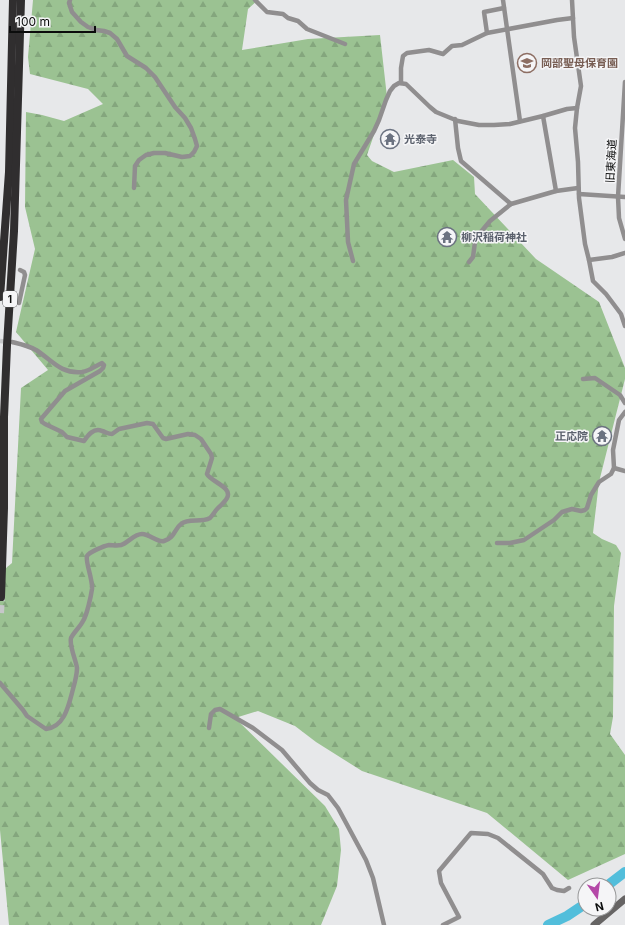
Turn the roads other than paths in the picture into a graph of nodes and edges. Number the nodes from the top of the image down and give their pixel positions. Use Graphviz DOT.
graph roads {
  1 [pos="13,0"];
  2 [pos="21,0"];
  3 [pos="70,0"];
  4 [pos="255,0"];
  5 [pos="503,0"];
  6 [pos="572,0"];
  7 [pos="504,8"];
  8 [pos="573,18"];
  9 [pos="508,30"];
  10 [pos="487,33"];
  11 [pos="345,44"];
  12 [pos="625,82"];
  13 [pos="401,83"];
  14 [pos="577,108"];
  15 [pos="543,116"];
  16 [pos="455,120"];
  17 [pos="520,121"];
  18 [pos="134,188"];
  19 [pos="578,188"];
  20 [pos="556,191"];
  21 [pos="579,194"];
  22 [pos="618,197"];
  23 [pos="625,197"];
  24 [pos="511,204"];
  25 [pos="625,239"];
  26 [pos="625,253"];
  27 [pos="589,260"];
  28 [pos="353,261"];
  29 [pos="469,262"];
  30 [pos="20,270"];
  31 [pos="0,296"];
  32 [pos="19,303"];
  33 [pos="625,326"];
  34 [pos="12,342"];
  35 [pos="583,379"];
  36 [pos="625,403"];
  37 [pos="625,412"];
  38 [pos="619,420"];
  39 [pos="625,423"];
  40 [pos="614,468"];
  41 [pos="625,471"];
  42 [pos="497,543"];
  43 [pos="1,597"];
  44 [pos="0,683"];
  45 [pos="209,728"];
  46 [pos="569,888"];
  47 [pos="625,899"];
  48 [pos="384,925"];
  49 [pos="443,925"];
  50 [pos="594,925"];
  1 -- 31 [label="highway, 1"];
  2 -- 43 [label="highway, 1"];
  3 -- 18 [label="street"];
  4 -- 11 [label="street"];
  5 -- 7 [label="street"];
  6 -- 8 [label="street"];
  7 -- 9 [label="street"];
  7 -- 10 [label="street"];
  8 -- 9 [label="street"];
  8 -- 14 [label="street"];
  9 -- 10 [label="street"];
  9 -- 17 [label="street"];
  10 -- 13 [label="street"];
  12 -- 22 [label="street, 旧東海道"];
  13 -- 16 [label="street"];
  13 -- 28 [label="street"];
  14 -- 15 [label="street"];
  14 -- 19 [label="street"];
  15 -- 17 [label="street"];
  15 -- 20 [label="street"];
  16 -- 17 [label="street"];
  16 -- 24 [label="street"];
  19 -- 20 [label="street"];
  19 -- 21 [label="street"];
  20 -- 24 [label="street"];
  21 -- 22 [label="street"];
  21 -- 27 [label="street"];
  22 -- 23 [label="street"];
  22 -- 25 [label="street, 旧東海道"];
  24 -- 29 [label="street"];
  26 -- 27 [label="street"];
  27 -- 33 [label="street"];
  30 -- 32 [label="street"];
  34 -- 44 [label="street"];
  35 -- 36 [label="street"];
  37 -- 38 [label="street"];
  38 -- 39 [label="street"];
  38 -- 40 [label="street"];
  40 -- 41 [label="street"];
  40 -- 42 [label="street"];
  45 -- 48 [label="street"];
  46 -- 49 [label="street"];
  47 -- 50 [label="main road"];
}
